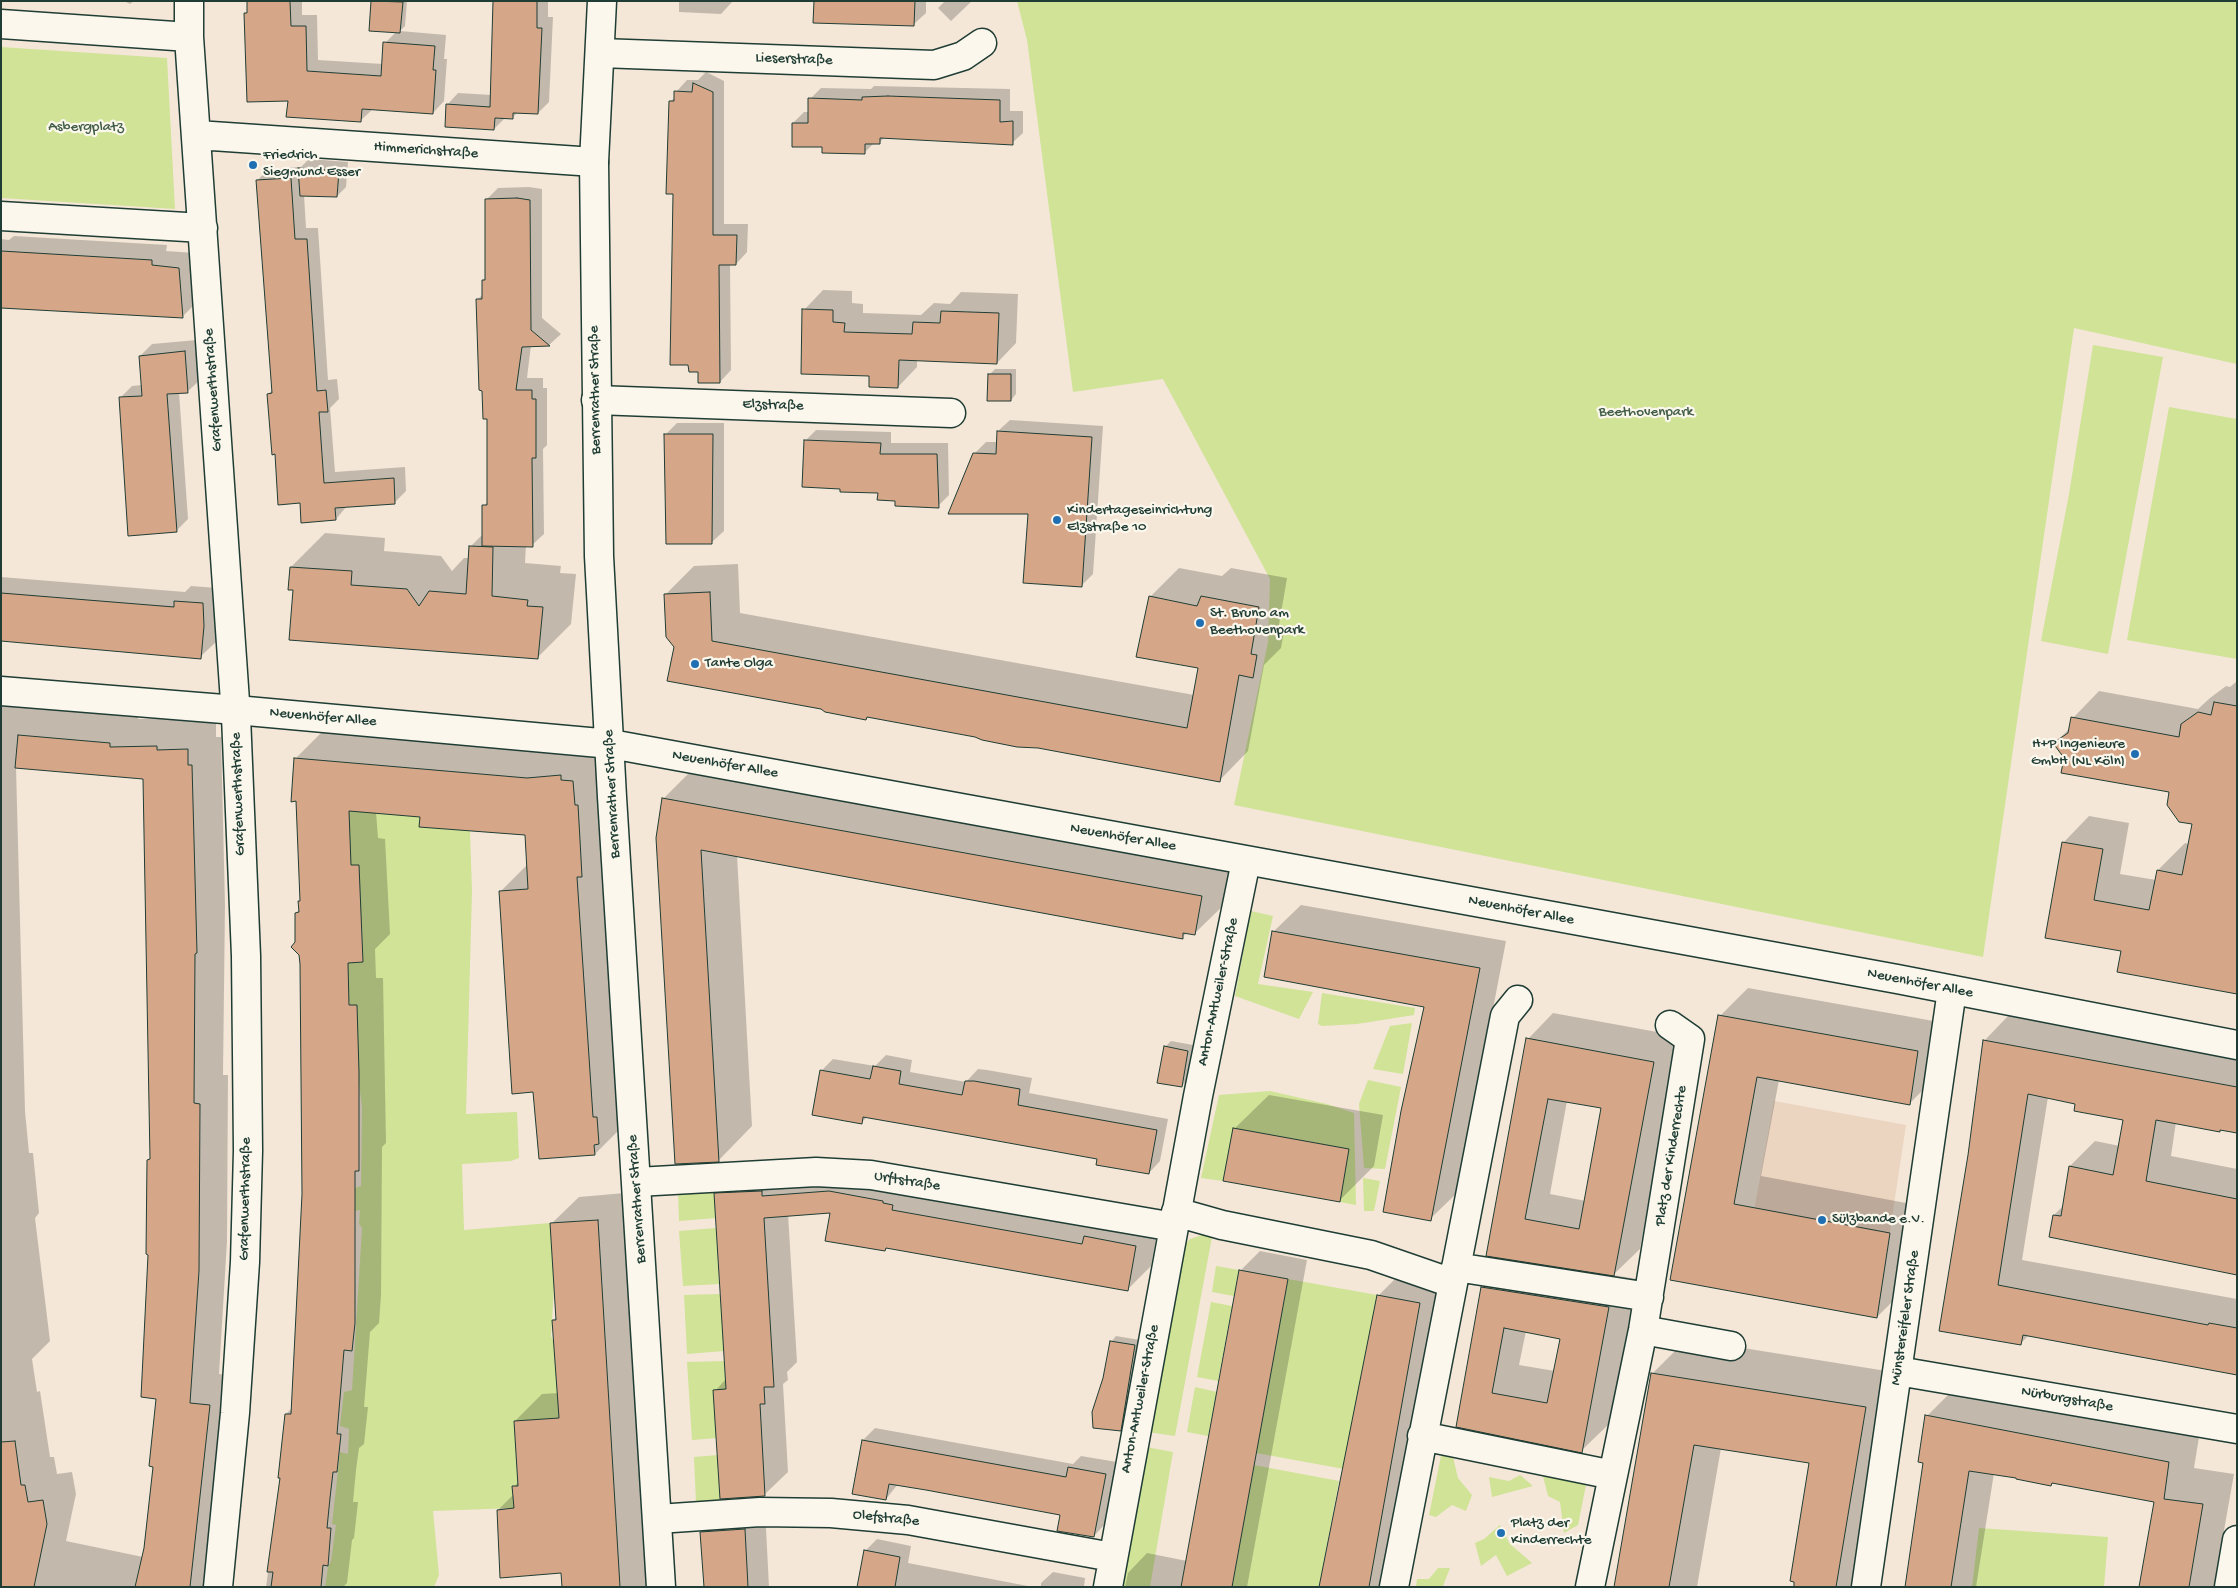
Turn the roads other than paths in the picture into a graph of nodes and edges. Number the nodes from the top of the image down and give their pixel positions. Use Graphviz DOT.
graph roads {
  1 [pos="189,1"];
  2 [pos="602,1"];
  3 [pos="1,24"];
  4 [pos="189,37"];
  5 [pos="982,43"];
  6 [pos="600,54"];
  7 [pos="197,135"];
  8 [pos="594,162"];
  9 [pos="1,216"];
  10 [pos="203,228"];
  11 [pos="596,400"];
  12 [pos="951,413"];
  13 [pos="1,691"];
  14 [pos="236,710"];
  15 [pos="611,744"];
  16 [pos="1246,861"];
  17 [pos="1952,990"];
  18 [pos="1518,1000"];
  19 [pos="1670,1026"];
  20 [pos="2237,1045"];
  21 [pos="637,1182"];
  22 [pos="1175,1219"];
  23 [pos="1454,1275"];
  24 [pos="1649,1297"];
  25 [pos="1643,1330"];
  26 [pos="1731,1346"];
  27 [pos="1898,1371"];
  28 [pos="2237,1430"];
  29 [pos="1422,1436"];
  30 [pos="1613,1475"];
  31 [pos="658,1519"];
  32 [pos="2237,1540"];
  33 [pos="1112,1556"];
  34 [pos="218,1587"];
  35 [pos="661,1587"];
  36 [pos="1108,1587"];
  37 [pos="1394,1587"];
  38 [pos="1590,1587"];
  39 [pos="1866,1587"];
  40 [pos="2229,1587"];
  1 -- 4 [label="street, Grafenwerthstraße"];
  2 -- 6 [label="street, Berrenrather Straße"];
  3 -- 4 [label="street"];
  4 -- 7 [label="street, Grafenwerthstraße"];
  5 -- 6 [label="street, Lieserstraße"];
  6 -- 8 [label="street, Berrenrather Straße"];
  7 -- 8 [label="street, Himmerichstraße"];
  7 -- 10 [label="street, Grafenwerthstraße"];
  8 -- 11 [label="street, Berrenrather Straße"];
  9 -- 10 [label="street"];
  10 -- 14 [label="street, Grafenwerthstraße"];
  11 -- 12 [label="street, Elzstraße"];
  11 -- 15 [label="street, Berrenrather Straße"];
  13 -- 14 [label="street, Neuenhöfer Allee"];
  14 -- 15 [label="street, Neuenhöfer Allee"];
  14 -- 34 [label="street, Grafenwerthstraße"];
  15 -- 16 [label="street, Neuenhöfer Allee"];
  15 -- 21 [label="street, Berrenrather Straße"];
  16 -- 17 [label="street, Neuenhöfer Allee"];
  16 -- 22 [label="street, Anton-Antweiler-Straße"];
  17 -- 20 [label="street, Neuenhöfer Allee"];
  17 -- 27 [label="street, Münstereifeler Straße"];
  18 -- 23 [label="street"];
  19 -- 24 [label="street, Platz der Kinderrechte"];
  21 -- 22 [label="street, Urftstraße"];
  21 -- 31 [label="street, Berrenrather Straße"];
  22 -- 23 [label="street"];
  22 -- 33 [label="street, Anton-Antweiler-Straße"];
  23 -- 24 [label="street"];
  23 -- 29 [label="street"];
  24 -- 25 [label="street, Platz der Kinderrechte"];
  25 -- 26 [label="street"];
  25 -- 30 [label="street, Platz der Kinderrechte"];
  27 -- 28 [label="street, Nürburgstraße"];
  27 -- 39 [label="street, Münstereifeler Straße"];
  29 -- 30 [label="street"];
  29 -- 37 [label="street"];
  30 -- 38 [label="street, Platz der Kinderrechte"];
  31 -- 33 [label="street, Olefstraße"];
  31 -- 35 [label="street, Berrenrather Straße"];
  32 -- 40 [label="street"];
  33 -- 36 [label="street, Anton-Antweiler-Straße"];
}
